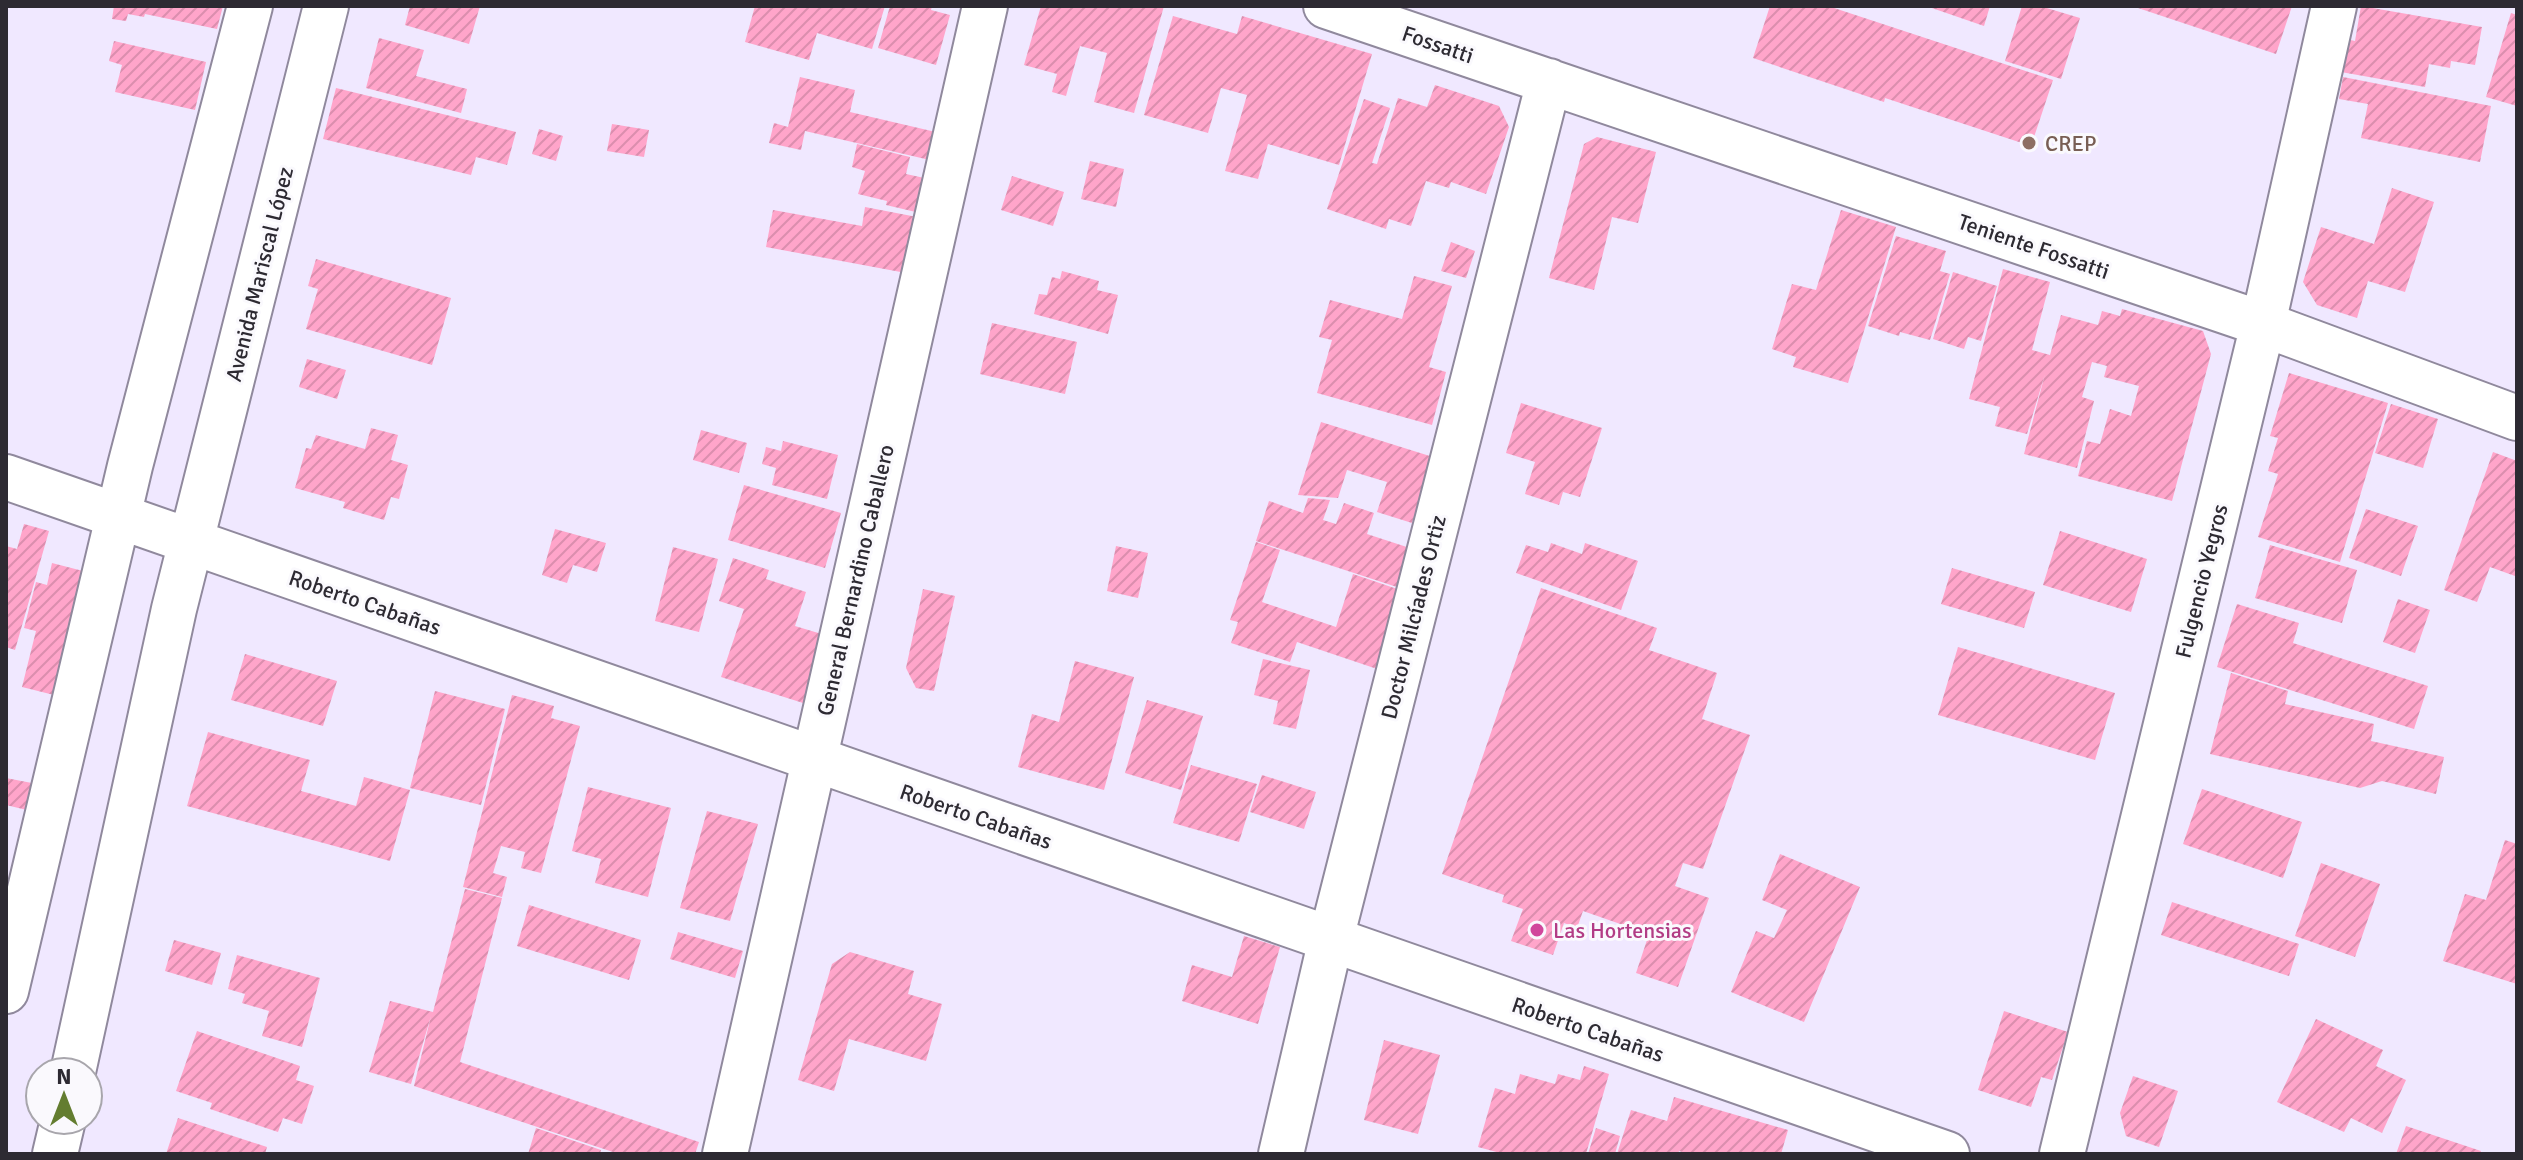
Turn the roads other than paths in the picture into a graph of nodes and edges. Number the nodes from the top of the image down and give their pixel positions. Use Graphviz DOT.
graph roads {
  1 [pos="250,6"];
  2 [pos="326,6"];
  3 [pos="985,6"];
  4 [pos="1326,6"];
  5 [pos="2334,6"];
  6 [pos="1549,81"];
  7 [pos="2263,324"];
  8 [pos="2517,418"];
  9 [pos="6,477"];
  10 [pos="118,516"];
  11 [pos="191,541"];
  12 [pos="814,759"];
  13 [pos="1331,939"];
  14 [pos="6,991"];
  15 [pos="77,1056"];
  16 [pos="725,1154"];
  17 [pos="1281,1154"];
  18 [pos="1947,1154"];
  19 [pos="2062,1154"];
  1 -- 10 [label="street"];
  2 -- 11 [label="street, Avenida Mariscal López"];
  3 -- 12 [label="street, General Bernardino Caballero"];
  4 -- 6 [label="street, Fossatti"];
  5 -- 7 [label="street, Fulgencio Yegros"];
  6 -- 7 [label="street, Teniente Fossatti"];
  6 -- 13 [label="street, Doctor Milcíades Ortiz"];
  7 -- 8 [label="street, Teniente Fossatti"];
  7 -- 19 [label="street, Fulgencio Yegros"];
  9 -- 10 [label="street, Roberto Cabañas"];
  10 -- 11 [label="street, Roberto Cabañas"];
  10 -- 14 [label="street"];
  11 -- 12 [label="street, Roberto Cabañas"];
  11 -- 15 [label="street, Avenida Mariscal López"];
  12 -- 13 [label="street, Roberto Cabañas"];
  12 -- 16 [label="street, General Bernardino Caballero"];
  13 -- 17 [label="street, Doctor Milcíades Ortiz"];
  13 -- 18 [label="street, Roberto Cabañas"];
}
